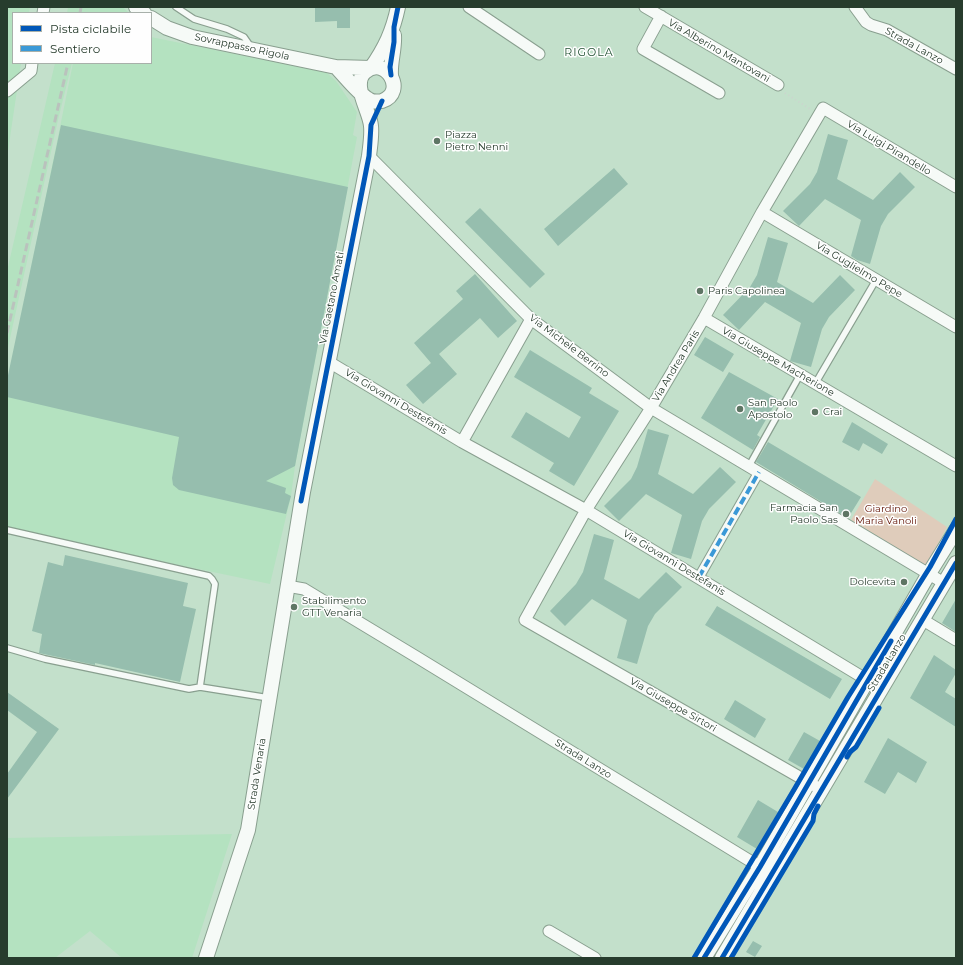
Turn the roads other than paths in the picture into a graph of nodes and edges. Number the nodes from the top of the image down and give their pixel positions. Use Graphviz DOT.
graph roads {
  1 [pos="176,7"];
  2 [pos="398,7"];
  3 [pos="469,7"];
  4 [pos="645,7"];
  5 [pos="855,7"];
  6 [pos="661,16"];
  7 [pos="152,19"];
  8 [pos="394,27"];
  9 [pos="245,48"];
  10 [pos="539,54"];
  11 [pos="32,67"];
  12 [pos="336,67"];
  13 [pos="371,68"];
  14 [pos="956,69"];
  15 [pos="391,75"];
  16 [pos="778,85"];
  17 [pos="7,91"];
  18 [pos="719,93"];
  19 [pos="362,94"];
  20 [pos="382,101"];
  21 [pos="821,111"];
  22 [pos="371,125"];
  23 [pos="369,156"];
  24 [pos="956,187"];
  25 [pos="762,212"];
  26 [pos="876,280"];
  27 [pos="704,318"];
  28 [pos="531,319"];
  29 [pos="956,327"];
  30 [pos="329,362"];
  31 [pos="800,375"];
  32 [pos="815,384"];
  33 [pos="651,408"];
  34 [pos="462,442"];
  35 [pos="749,466"];
  36 [pos="956,466"];
  37 [pos="759,472"];
  38 [pos="301,501"];
  39 [pos="586,510"];
  40 [pos="7,530"];
  41 [pos="956,530"];
  42 [pos="956,563"];
  43 [pos="928,574"];
  44 [pos="699,577"];
  45 [pos="944,583"];
  46 [pos="287,586"];
  47 [pos="525,620"];
  48 [pos="923,620"];
  49 [pos="956,640"];
  50 [pos="7,648"];
  51 [pos="868,680"];
  52 [pos="200,687"];
  53 [pos="882,689"];
  54 [pos="269,698"];
  55 [pos="809,782"];
  56 [pos="822,790"];
  57 [pos="760,867"];
  58 [pos="772,874"];
  59 [pos="549,931"];
  60 [pos="206,958"];
  61 [pos="595,958"];
  62 [pos="704,958"];
  63 [pos="722,958"];
  1 -- 9 [label="lane"];
  2 -- 8 [label="street"];
  3 -- 10 [label="street"];
  4 -- 6 [label="street, Via Alberino Mantovani"];
  5 -- 14 [label="street, Strada Lanzo"];
  6 -- 16 [label="street, Via Alberino Mantovani"];
  6 -- 18 [label="street, Via Alberino Mantovani"];
  7 -- 9 [label="street, Sovrappasso Rigola"];
  8 -- 13 [label="street"];
  8 -- 15 [label="street"];
  9 -- 12 [label="street, Sovrappasso Rigola"];
  11 -- 17 [label="street"];
  12 -- 13 [label="street"];
  12 -- 19 [label="street, Via Gaetano Amati"];
  13 -- 15 [label="street"];
  13 -- 19 [label="street"];
  15 -- 20 [label="street"];
  19 -- 20 [label="street"];
  19 -- 22 [label="street, Via Gaetano Amati"];
  20 -- 22 [label="street, Via Gaetano Amati"];
  21 -- 24 [label="street, Via Luigi Pirandello"];
  21 -- 25 [label="street, Via Andrea Paris"];
  22 -- 23 [label="street, Via Gaetano Amati"];
  23 -- 28 [label="street, Via Michele Berrino"];
  23 -- 30 [label="street, Via Gaetano Amati"];
  25 -- 26 [label="street, Via Guglielmo Pepe"];
  25 -- 27 [label="street, Via Andrea Paris"];
  26 -- 29 [label="street, Via Guglielmo Pepe"];
  26 -- 32 [label="lane"];
  27 -- 31 [label="street, Via Giuseppe Macherione"];
  27 -- 33 [label="street, Via Andrea Paris"];
  28 -- 33 [label="street, Via Michele Berrino"];
  28 -- 34 [label="street"];
  30 -- 34 [label="street, Via Giovanni Destefanis"];
  30 -- 38 [label="street, Via Gaetano Amati"];
  31 -- 32 [label="street, Via Giuseppe Macherione"];
  31 -- 35 [label="lane"];
  32 -- 36 [label="street, Via Giuseppe Macherione"];
  33 -- 35 [label="street, Via Michele Berrino"];
  33 -- 39 [label="street, Via Andrea Paris"];
  34 -- 39 [label="street, Via Giovanni Destefanis"];
  35 -- 37 [label="street, Via Michele Berrino"];
  37 -- 43 [label="street, Via Michele Berrino"];
  37 -- 44 [label="street"];
  38 -- 46 [label="street, Strada Venaria"];
  39 -- 44 [label="street, Via Giovanni Destefanis"];
  39 -- 47 [label="street, Via Andrea Paris"];
  40 -- 52 [label="lane"];
  41 -- 43 [label="street, Strada Lanzo"];
  42 -- 45 [label="street, Strada Lanzo"];
  43 -- 45 [label="street, Via Michele Berrino"];
  43 -- 51 [label="street, Strada Lanzo"];
  44 -- 51 [label="street, Via Giovanni Destefanis"];
  45 -- 48 [label="street, Strada Lanzo"];
  46 -- 54 [label="street, Strada Venaria"];
  46 -- 57 [label="street, Strada Lanzo"];
  47 -- 55 [label="street, Via Giuseppe Sirtori"];
  48 -- 49 [label="street"];
  48 -- 53 [label="street, Strada Lanzo"];
  50 -- 52 [label="lane"];
  51 -- 53 [label="street, Via Giovanni Destefanis"];
  51 -- 55 [label="street, Strada Lanzo"];
  52 -- 54 [label="lane"];
  53 -- 56 [label="street, Strada Lanzo"];
  54 -- 60 [label="street, Strada Venaria"];
  55 -- 56 [label="street, Via Giuseppe Sirtori"];
  55 -- 57 [label="street, Strada Lanzo"];
  56 -- 58 [label="street, Strada Lanzo"];
  57 -- 58 [label="street, Strada Lanzo"];
  57 -- 62 [label="street, Strada Lanzo"];
  58 -- 63 [label="street, Strada Lanzo"];
  59 -- 61 [label="street"];
}
